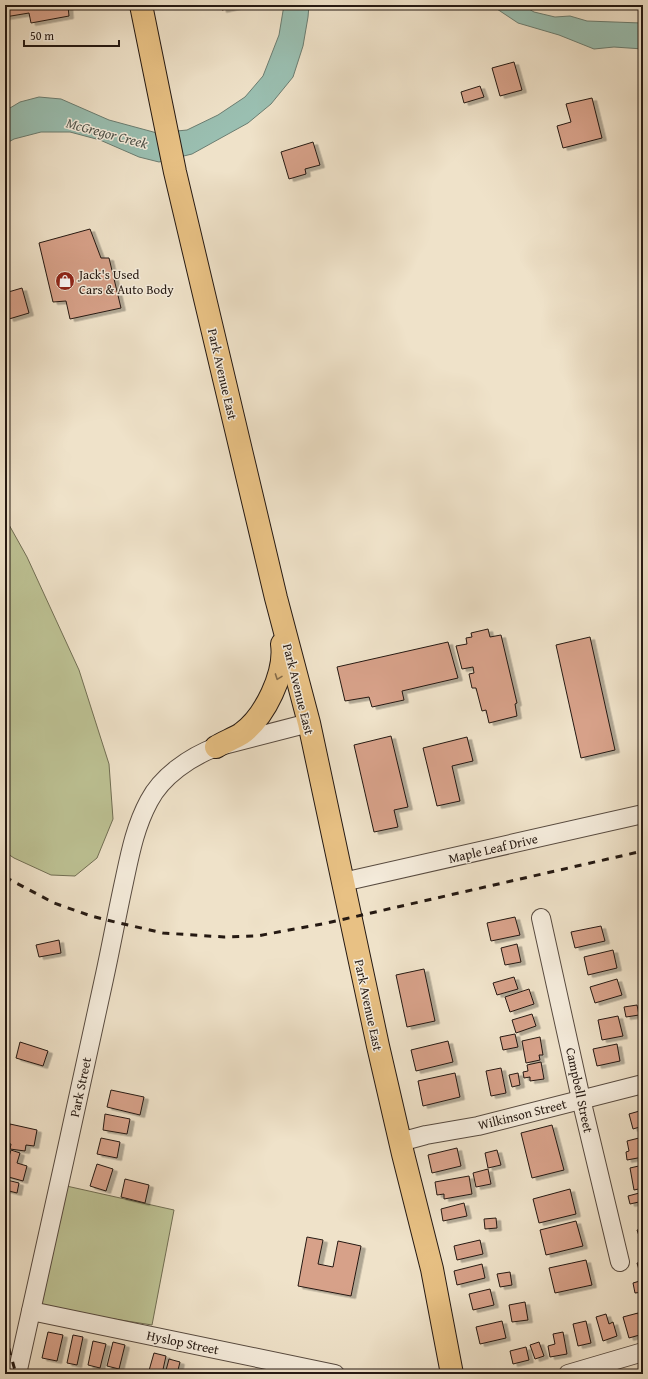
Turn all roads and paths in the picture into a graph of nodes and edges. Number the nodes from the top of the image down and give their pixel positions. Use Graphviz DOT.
graph roads {
  1 [pos="141,5"];
  2 [pos="145,5"];
  3 [pos="149,41"];
  4 [pos="276,598"];
  5 [pos="309,724"];
  6 [pos="216,747"];
  7 [pos="643,814"];
  8 [pos="343,882"];
  9 [pos="541,918"];
  10 [pos="643,1084"];
  11 [pos="581,1099"];
  12 [pos="400,1142"];
  13 [pos="620,1262"];
  14 [pos="31,1311"];
  15 [pos="643,1352"];
  16 [pos="17,1374"];
  17 [pos="335,1374"];
  18 [pos="452,1374"];
  19 [pos="568,1374"];
  1 -- 3 [label="main road, Park Avenue East"];
  2 -- 3 [label="main road"];
  3 -- 4 [label="main road, Park Avenue East"];
  4 -- 5 [label="main road, Park Avenue East"];
  4 -- 6 [label="main road, one-way"];
  5 -- 6 [label="street, Park Street"];
  5 -- 8 [label="main road, Park Avenue East"];
  6 -- 14 [label="street, Park Street"];
  7 -- 8 [label="street, Maple Leaf Drive"];
  8 -- 12 [label="main road, Park Avenue East"];
  9 -- 11 [label="street, Campbell Street"];
  10 -- 11 [label="street, Wilkinson Street"];
  11 -- 12 [label="street, Wilkinson Street"];
  11 -- 13 [label="street, Campbell Street"];
  12 -- 18 [label="main road, Park Avenue East"];
  14 -- 16 [label="street, Park Street"];
  14 -- 17 [label="street, Hyslop Street"];
  15 -- 19 [label="street"];
}
